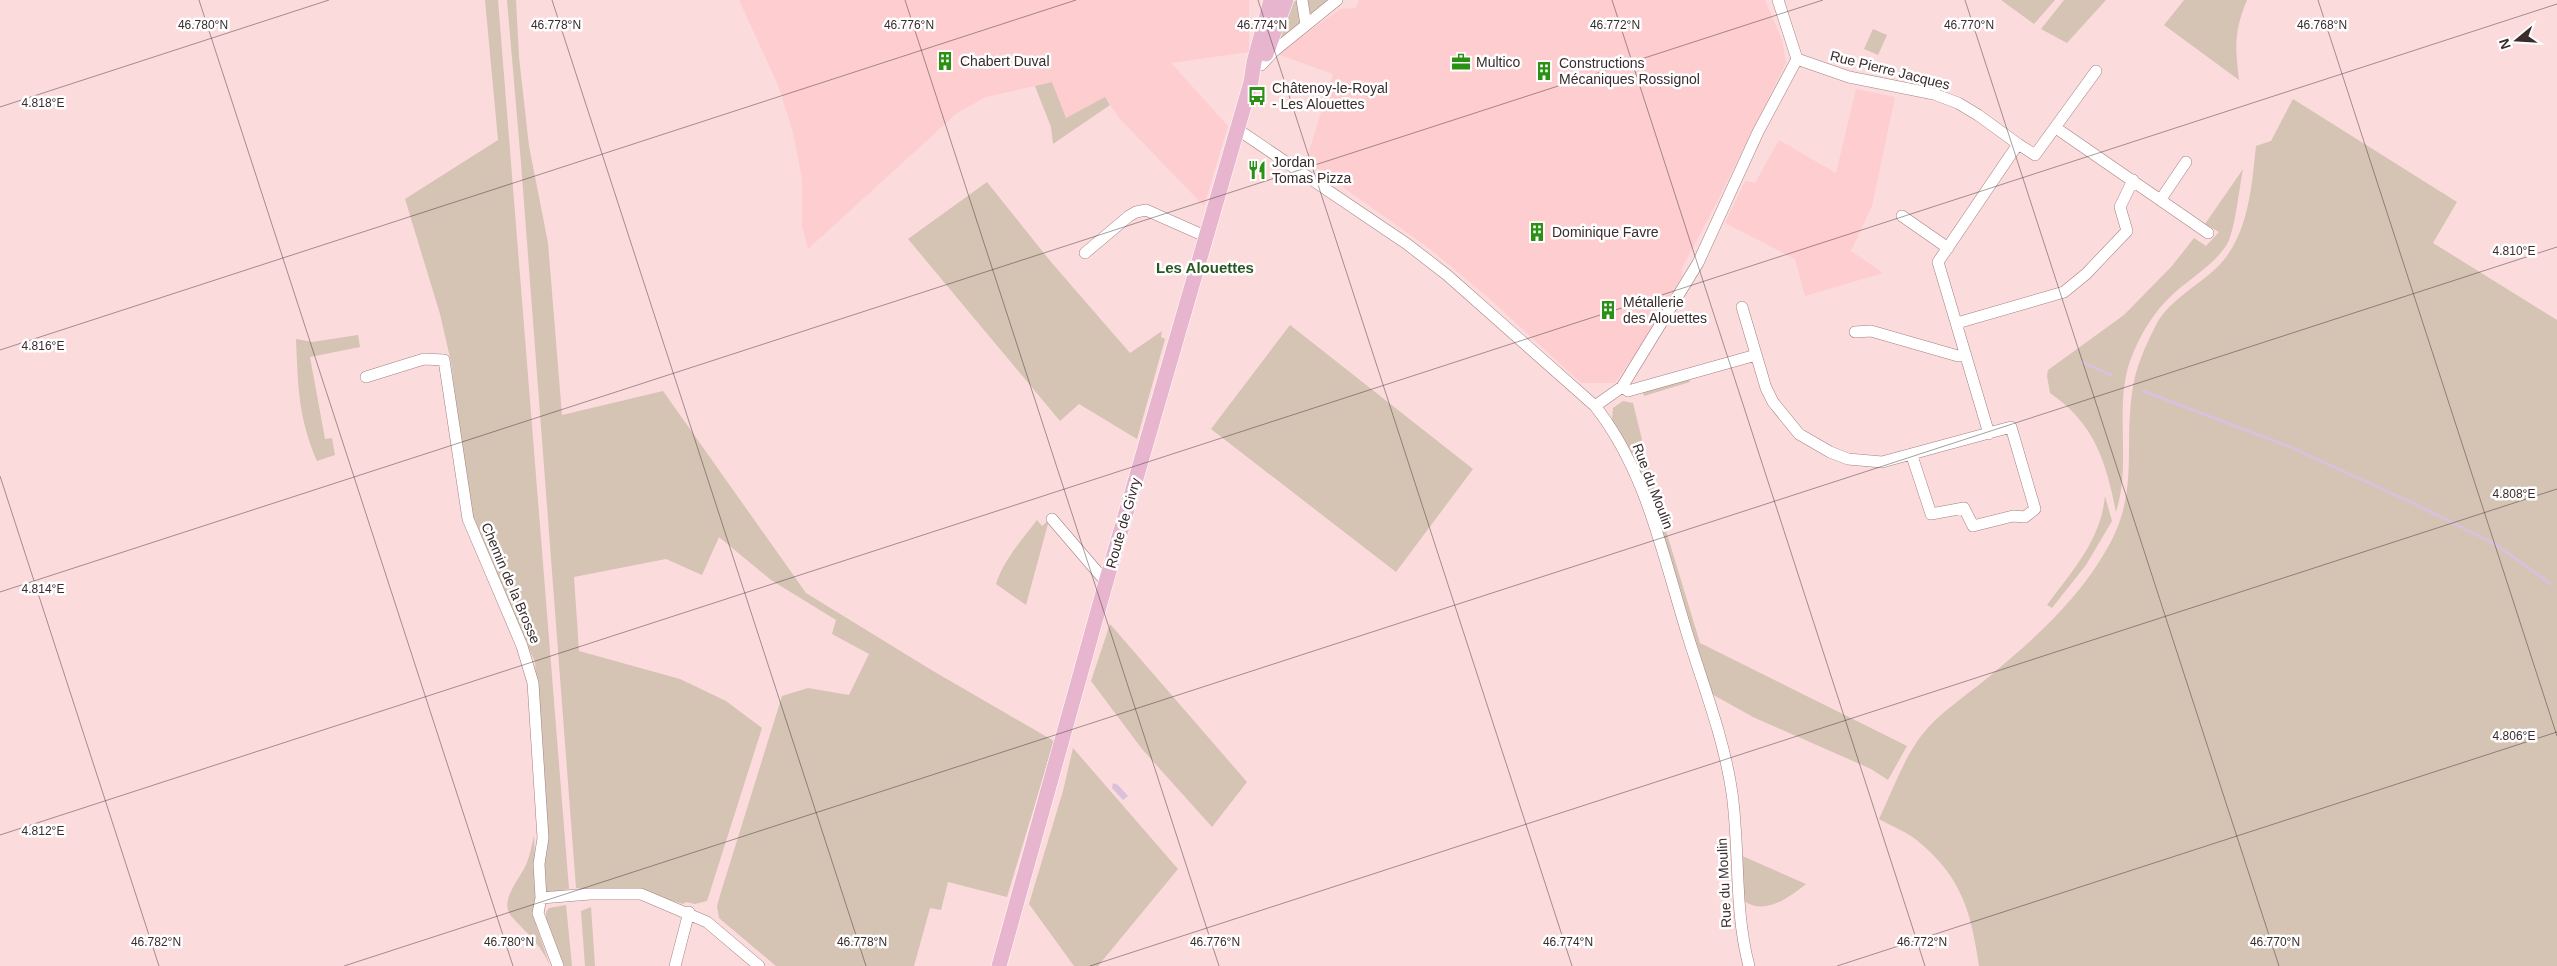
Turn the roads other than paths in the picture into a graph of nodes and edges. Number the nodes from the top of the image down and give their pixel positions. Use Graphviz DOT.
graph roads {
  1 [pos="1271,0"];
  2 [pos="1286,0"];
  3 [pos="1302,0"];
  4 [pos="1337,0"];
  5 [pos="1778,0"];
  6 [pos="1306,25"];
  7 [pos="1797,59"];
  8 [pos="1261,65"];
  9 [pos="2096,71"];
  10 [pos="1251,82"];
  11 [pos="2056,128"];
  12 [pos="1237,129"];
  13 [pos="2018,144"];
  14 [pos="2186,162"];
  15 [pos="2133,180"];
  16 [pos="2161,199"];
  17 [pos="1902,216"];
  18 [pos="2208,233"];
  19 [pos="1208,236"];
  20 [pos="1948,248"];
  21 [pos="1085,253"];
  22 [pos="1742,307"];
  23 [pos="1957,323"];
  24 [pos="1855,332"];
  25 [pos="1756,355"];
  26 [pos="1965,355"];
  27 [pos="366,377"];
  28 [pos="1622,387"];
  29 [pos="1595,406"];
  30 [pos="1989,434"];
  31 [pos="1912,456"];
  32 [pos="1052,518"];
  33 [pos="1106,582"];
  34 [pos="541,898"];
  35 [pos="689,912"];
  36 [pos="558,966"];
  37 [pos="675,966"];
  38 [pos="759,966"];
  39 [pos="999,966"];
  40 [pos="1749,966"];
  1 -- 10 [label="main road, Route de Givry"];
  2 -- 8 [label="main road, Route de Givry"];
  3 -- 6 [label="street"];
  4 -- 6 [label="street"];
  5 -- 7 [label="street"];
  6 -- 8 [label="street"];
  7 -- 13 [label="street, Rue Pierre Jacques"];
  7 -- 28 [label="street"];
  8 -- 10 [label="main road, Route de Givry"];
  9 -- 11 [label="street"];
  10 -- 12 [label="main road, Route de Givry"];
  11 -- 13 [label="street, Rue Pierre Jacques"];
  11 -- 15 [label="street"];
  12 -- 19 [label="main road, Route de Givry"];
  12 -- 29 [label="street, Rue du Moulin"];
  13 -- 20 [label="street"];
  14 -- 16 [label="street"];
  15 -- 16 [label="street"];
  15 -- 23 [label="street"];
  16 -- 18 [label="street"];
  17 -- 20 [label="street"];
  19 -- 21 [label="street"];
  19 -- 33 [label="main road, Route de Givry"];
  20 -- 23 [label="street"];
  22 -- 25 [label="street"];
  23 -- 26 [label="street"];
  24 -- 26 [label="street"];
  25 -- 28 [label="street"];
  25 -- 31 [label="street"];
  26 -- 30 [label="street"];
  27 -- 34 [label="street, Chemin de la Brosse"];
  28 -- 29 [label="street"];
  29 -- 40 [label="street, Rue du Moulin"];
  30 -- 31 [label="street"];
  30 -- 31 [label="street"];
  32 -- 33 [label="street"];
  33 -- 39 [label="main road, Route de Givry"];
  34 -- 35 [label="street"];
  34 -- 36 [label="street, Chemin de la Brosse"];
  35 -- 37 [label="street"];
  35 -- 38 [label="street"];
}
